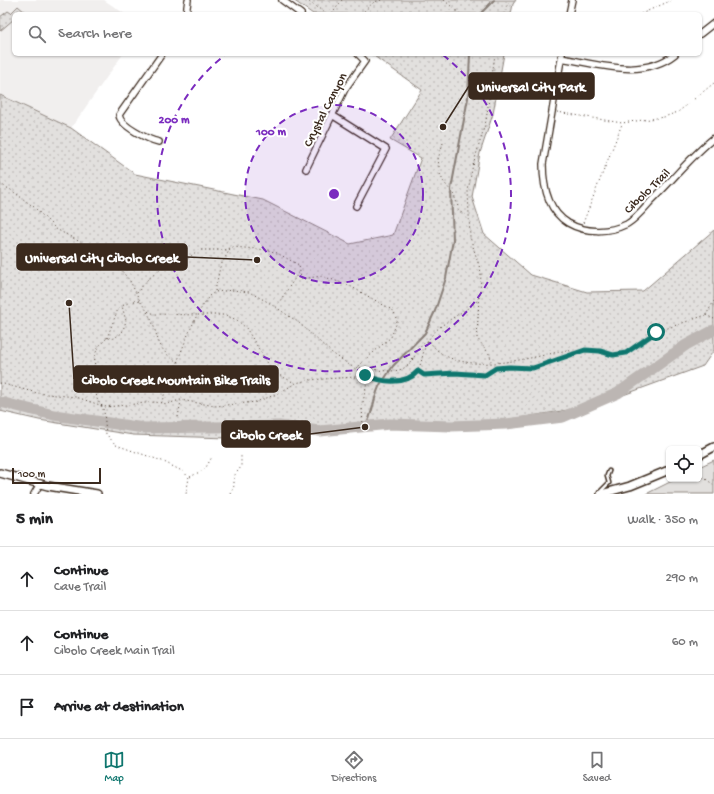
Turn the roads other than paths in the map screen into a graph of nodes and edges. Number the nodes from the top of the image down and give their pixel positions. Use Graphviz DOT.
graph roads {
  1 [pos="188,0"];
  2 [pos="282,0"];
  3 [pos="572,0"];
  4 [pos="186,12"];
  5 [pos="298,12"];
  6 [pos="569,12"];
  7 [pos="714,23"];
  8 [pos="702,32"];
  9 [pos="161,56"];
  10 [pos="360,56"];
  11 [pos="561,56"];
  12 [pos="672,56"];
  13 [pos="332,115"];
  14 [pos="714,138"];
  15 [pos="159,142"];
  16 [pos="306,169"];
  17 [pos="356,206"];
  18 [pos="714,447"];
  19 [pos="702,453"];
  20 [pos="610,471"];
  21 [pos="666,471"];
  22 [pos="0,473"];
  23 [pos="40,484"];
  24 [pos="89,493"];
  25 [pos="34,494"];
  26 [pos="97,494"];
  27 [pos="600,494"];
  1 -- 4 [label="street"];
  2 -- 5 [label="street"];
  3 -- 6 [label="street"];
  7 -- 8 [label="street"];
  9 -- 15 [label="street"];
  10 -- 13 [label="street, Crystal Canyon"];
  11 -- 12 [label="street"];
  11 -- 14 [label="street, Cibolo Trail"];
  13 -- 16 [label="street, Crystal Canyon"];
  13 -- 17 [label="street"];
  18 -- 19 [label="main road"];
  20 -- 27 [label="lane"];
  21 -- 27 [label="main road"];
  22 -- 23 [label="main road"];
  23 -- 24 [label="main road"];
  23 -- 25 [label="street"];
  24 -- 26 [label="main road"];
}
